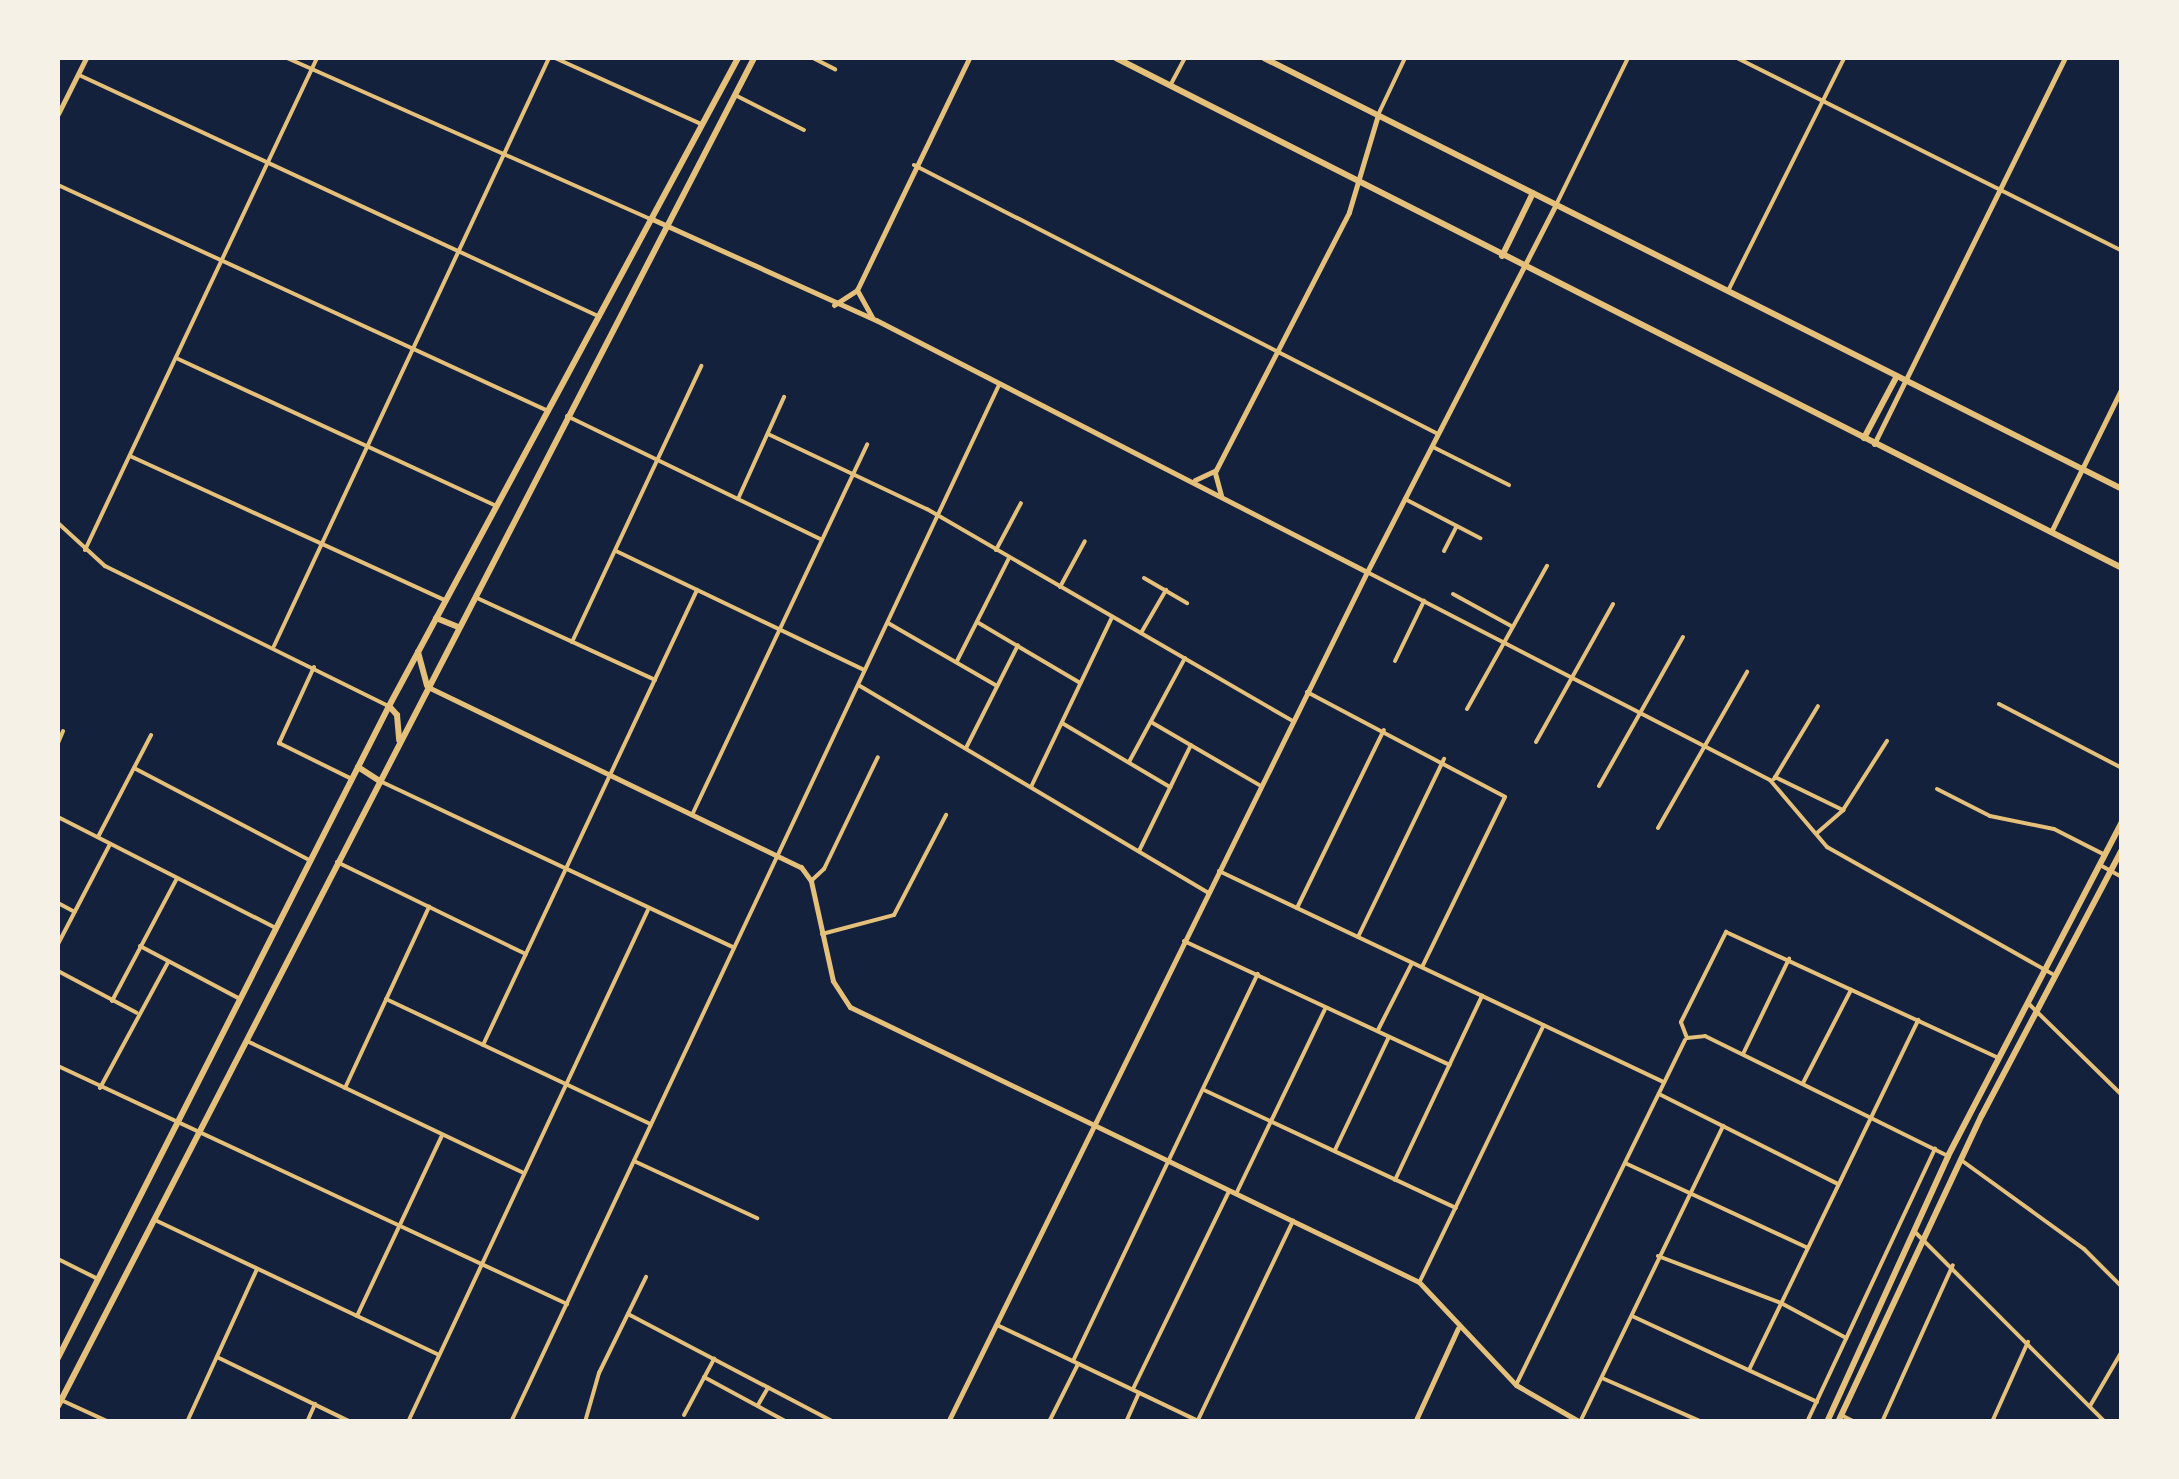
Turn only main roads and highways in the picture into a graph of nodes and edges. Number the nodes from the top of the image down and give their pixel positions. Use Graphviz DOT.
graph roads {
  1 [pos="738,58"];
  2 [pos="754,58"];
  3 [pos="1116,58"];
  4 [pos="1264,58"];
  5 [pos="1532,193"];
  6 [pos="1502,256"];
  7 [pos="1896,376"];
  8 [pos="1864,438"];
  9 [pos="2122,489"];
  10 [pos="2122,568"];
  11 [pos="436,618"];
  12 [pos="458,627"];
  13 [pos="418,651"];
  14 [pos="427,686"];
  15 [pos="389,706"];
  16 [pos="399,741"];
  17 [pos="358,767"];
  18 [pos="378,780"];
  19 [pos="2122,822"];
  20 [pos="2122,850"];
  21 [pos="58,1358"];
  22 [pos="59,1403"];
  23 [pos="1839,1418"];
  24 [pos="1827,1422"];
  1 -- 11 [label="main road"];
  2 -- 12 [label="main road"];
  3 -- 6 [label="main road"];
  4 -- 5 [label="main road"];
  5 -- 6 [label="main road"];
  5 -- 7 [label="main road"];
  6 -- 8 [label="main road"];
  7 -- 8 [label="main road"];
  7 -- 9 [label="main road"];
  8 -- 10 [label="main road"];
  11 -- 12 [label="main road"];
  11 -- 13 [label="main road"];
  12 -- 14 [label="main road"];
  13 -- 14 [label="main road"];
  13 -- 15 [label="main road"];
  14 -- 16 [label="main road"];
  15 -- 16 [label="main road"];
  15 -- 17 [label="main road"];
  16 -- 18 [label="main road"];
  17 -- 18 [label="main road"];
  17 -- 21 [label="main road"];
  18 -- 22 [label="main road"];
  19 -- 24 [label="main road"];
  20 -- 23 [label="main road"];
}
